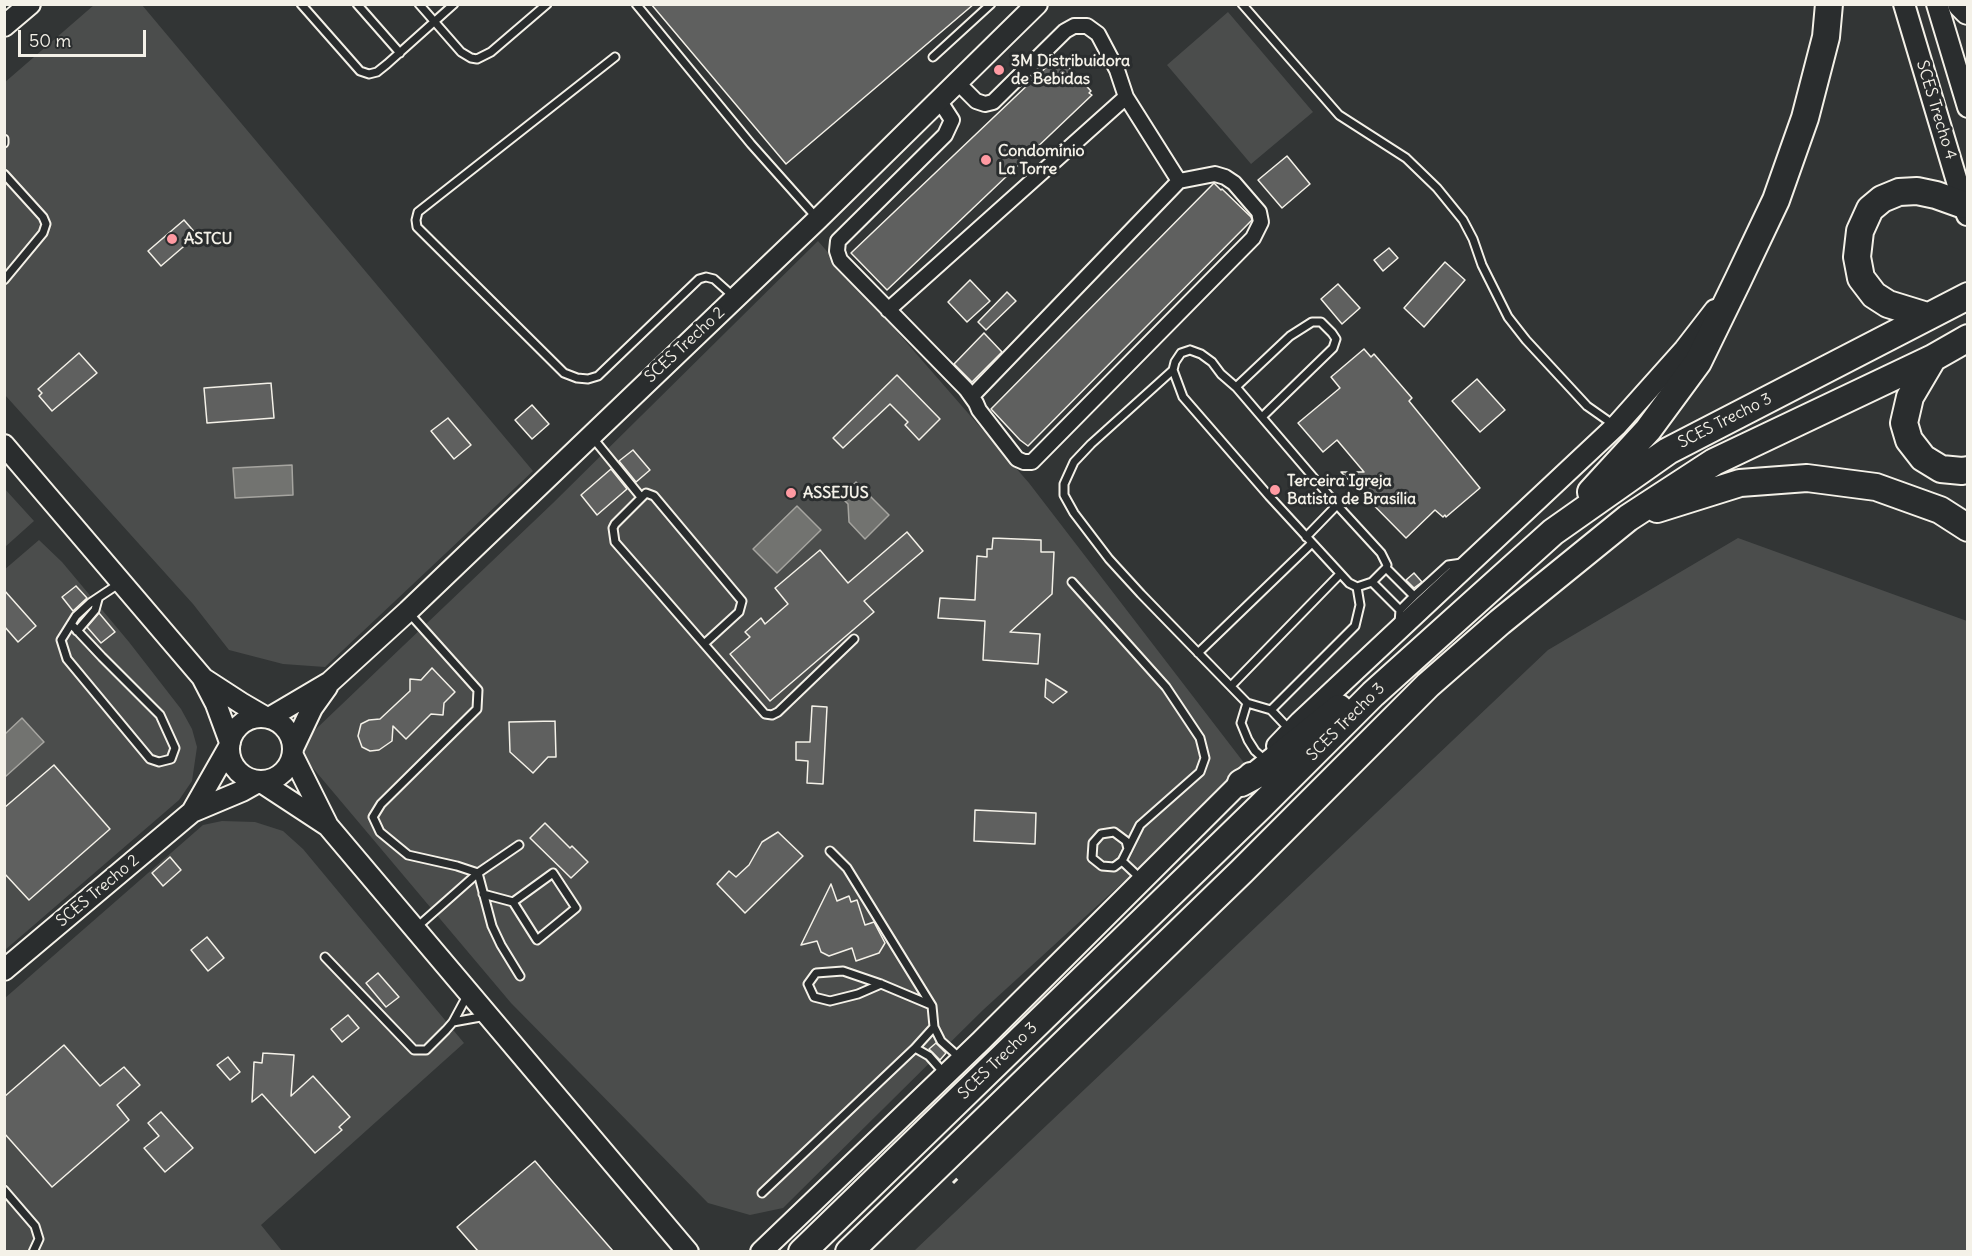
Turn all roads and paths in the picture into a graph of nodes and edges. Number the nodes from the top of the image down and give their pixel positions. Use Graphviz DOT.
graph roads {
  1 [pos="30,4"];
  2 [pos="302,4"];
  3 [pos="357,4"];
  4 [pos="419,4"];
  5 [pos="454,4"];
  6 [pos="547,4"];
  7 [pos="636,4"];
  8 [pos="991,4"];
  9 [pos="1037,4"];
  10 [pos="1242,4"];
  11 [pos="1829,4"];
  12 [pos="1904,4"];
  13 [pos="1937,4"];
  14 [pos="1961,4"];
  15 [pos="1968,11"];
  16 [pos="434,22"];
  17 [pos="4,26"];
  18 [pos="400,53"];
  19 [pos="615,57"];
  20 [pos="933,57"];
  21 [pos="957,82"];
  22 [pos="1126,97"];
  23 [pos="939,100"];
  24 [pos="1968,107"];
  25 [pos="4,174"];
  26 [pos="1179,181"];
  27 [pos="1966,211"];
  28 [pos="818,219"];
  29 [pos="4,280"];
  30 [pos="1738,280"];
  31 [pos="735,298"];
  32 [pos="1948,305"];
  33 [pos="888,310"];
  34 [pos="1967,338"];
  35 [pos="1933,358"];
  36 [pos="1173,370"];
  37 [pos="1236,387"];
  38 [pos="972,396"];
  39 [pos="1262,417"];
  40 [pos="1616,426"];
  41 [pos="590,435"];
  42 [pos="4,446"];
  43 [pos="1968,470"];
  44 [pos="640,497"];
  45 [pos="1337,505"];
  46 [pos="1628,518"];
  47 [pos="1968,528"];
  48 [pos="1553,532"];
  49 [pos="1309,540"];
  50 [pos="1471,562"];
  51 [pos="1386,568"];
  52 [pos="1340,574"];
  53 [pos="121,582"];
  54 [pos="1072,582"];
  55 [pos="1372,582"];
  56 [pos="1357,587"];
  57 [pos="1414,596"];
  58 [pos="98,599"];
  59 [pos="408,611"];
  60 [pos="1400,620"];
  61 [pos="71,624"];
  62 [pos="77,631"];
  63 [pos="854,639"];
  64 [pos="704,644"];
  65 [pos="1198,653"];
  66 [pos="202,677"];
  67 [pos="330,682"];
  68 [pos="1231,686"];
  69 [pos="1373,694"];
  70 [pos="1247,703"];
  71 [pos="1271,710"];
  72 [pos="267,717"];
  73 [pos="1291,731"];
  74 [pos="229,745"];
  75 [pos="293,751"];
  76 [pos="1264,759"];
  77 [pos="259,782"];
  78 [pos="1240,783"];
  79 [pos="192,812"];
  80 [pos="328,826"];
  81 [pos="519,845"];
  82 [pos="1128,850"];
  83 [pos="830,851"];
  84 [pos="1122,861"];
  85 [pos="478,873"];
  86 [pos="1142,881"];
  87 [pos="483,894"];
  88 [pos="513,902"];
  89 [pos="415,928"];
  90 [pos="325,957"];
  91 [pos="4,970"];
  92 [pos="520,976"];
  93 [pos="881,984"];
  94 [pos="469,992"];
  95 [pos="932,1006"];
  96 [pos="489,1016"];
  97 [pos="453,1022"];
  98 [pos="934,1027"];
  99 [pos="915,1048"];
  100 [pos="962,1060"];
  101 [pos="946,1075"];
  102 [pos="4,1190"];
  103 [pos="762,1193"];
  104 [pos="33,1251"];
  105 [pos="690,1251"];
  106 [pos="761,1251"];
  107 [pos="802,1251"];
  108 [pos="849,1251"];
  1 -- 17 [label="street"];
  2 -- 18 [label="lane"];
  3 -- 18 [label="lane"];
  4 -- 16 [label="lane"];
  5 -- 16 [label="lane"];
  6 -- 16 [label="lane"];
  7 -- 28 [label="lane"];
  8 -- 20 [label="lane"];
  9 -- 21 [label="street, SCES Trecho 2"];
  10 -- 40 [label="lane"];
  11 -- 30 [label="highway"];
  12 -- 27 [label="street, SCES Trecho 4"];
  13 -- 24 [label="street, SCES Trecho 4"];
  14 -- 15 [label="highway"];
  16 -- 18 [label="lane"];
  19 -- 31 [label="lane"];
  21 -- 22 [label="street"];
  21 -- 23 [label="street, SCES Trecho 2"];
  22 -- 26 [label="street"];
  22 -- 33 [label="street"];
  23 -- 28 [label="street, SCES Trecho 2"];
  23 -- 33 [label="street"];
  25 -- 29 [label="lane"];
  26 -- 38 [label="street"];
  26 -- 38 [label="street"];
  27 -- 32 [label="highway"];
  28 -- 31 [label="street, SCES Trecho 2"];
  30 -- 40 [label="street"];
  30 -- 48 [label="highway"];
  31 -- 41 [label="street, SCES Trecho 2"];
  32 -- 48 [label="highway, SCES Trecho 3"];
  33 -- 38 [label="street"];
  34 -- 35 [label="highway, SCES Trecho 3"];
  35 -- 43 [label="highway"];
  35 -- 46 [label="highway, SCES Trecho 3"];
  36 -- 37 [label="lane"];
  36 -- 49 [label="lane"];
  36 -- 65 [label="lane"];
  37 -- 39 [label="lane"];
  37 -- 39 [label="lane"];
  39 -- 45 [label="lane"];
  40 -- 50 [label="street"];
  41 -- 44 [label="lane"];
  41 -- 59 [label="street, SCES Trecho 2"];
  42 -- 53 [label="street"];
  44 -- 64 [label="lane"];
  44 -- 64 [label="lane"];
  45 -- 49 [label="lane"];
  45 -- 51 [label="lane"];
  46 -- 47 [label="highway"];
  46 -- 108 [label="highway, SCES Trecho 3"];
  48 -- 69 [label="highway, SCES Trecho 3"];
  49 -- 52 [label="lane"];
  49 -- 65 [label="lane"];
  50 -- 57 [label="lane"];
  50 -- 60 [label="street"];
  51 -- 55 [label="lane"];
  51 -- 57 [label="lane"];
  52 -- 56 [label="lane"];
  52 -- 68 [label="lane"];
  53 -- 58 [label="lane"];
  53 -- 66 [label="street"];
  54 -- 82 [label="lane"];
  55 -- 56 [label="lane"];
  55 -- 60 [label="lane"];
  56 -- 71 [label="lane"];
  57 -- 60 [label="lane"];
  58 -- 61 [label="lane"];
  58 -- 62 [label="lane"];
  59 -- 67 [label="street, SCES Trecho 2"];
  59 -- 85 [label="lane"];
  60 -- 73 [label="street"];
  61 -- 62 [label="lane"];
  61 -- 62 [label="lane"];
  63 -- 64 [label="lane"];
  65 -- 68 [label="lane"];
  66 -- 72 [label="street"];
  66 -- 74 [label="street"];
  67 -- 72 [label="street, SCES Trecho 2"];
  67 -- 75 [label="street, SCES Trecho 2"];
  68 -- 70 [label="lane"];
  69 -- 78 [label="highway"];
  69 -- 107 [label="highway, SCES Trecho 3"];
  70 -- 71 [label="lane"];
  70 -- 76 [label="lane"];
  71 -- 73 [label="lane"];
  72 -- 74 [label="street"];
  72 -- 75 [label="street"];
  73 -- 76 [label="street"];
  74 -- 77 [label="street"];
  74 -- 79 [label="street, SCES Trecho 2"];
  75 -- 77 [label="street"];
  75 -- 80 [label="street"];
  76 -- 78 [label="street"];
  77 -- 79 [label="street, SCES Trecho 2"];
  77 -- 80 [label="street"];
  78 -- 86 [label="street"];
  79 -- 91 [label="street, SCES Trecho 2"];
  80 -- 89 [label="street"];
  81 -- 85 [label="lane"];
  82 -- 84 [label="lane"];
  82 -- 84 [label="lane"];
  83 -- 95 [label="lane"];
  84 -- 86 [label="lane"];
  85 -- 87 [label="lane"];
  85 -- 89 [label="lane"];
  86 -- 100 [label="street"];
  87 -- 88 [label="lane"];
  87 -- 92 [label="lane"];
  88 -- 88 [label="lane"];
  89 -- 94 [label="street"];
  90 -- 97 [label="lane"];
  93 -- 93 [label="lane"];
  93 -- 95 [label="lane"];
  94 -- 96 [label="street"];
  94 -- 97 [label="lane"];
  95 -- 98 [label="lane"];
  96 -- 97 [label="lane"];
  96 -- 105 [label="street"];
  98 -- 99 [label="lane"];
  98 -- 100 [label="lane"];
  99 -- 101 [label="lane"];
  99 -- 103 [label="lane"];
  100 -- 101 [label="street"];
  101 -- 106 [label="street"];
  102 -- 104 [label="lane"];
}
